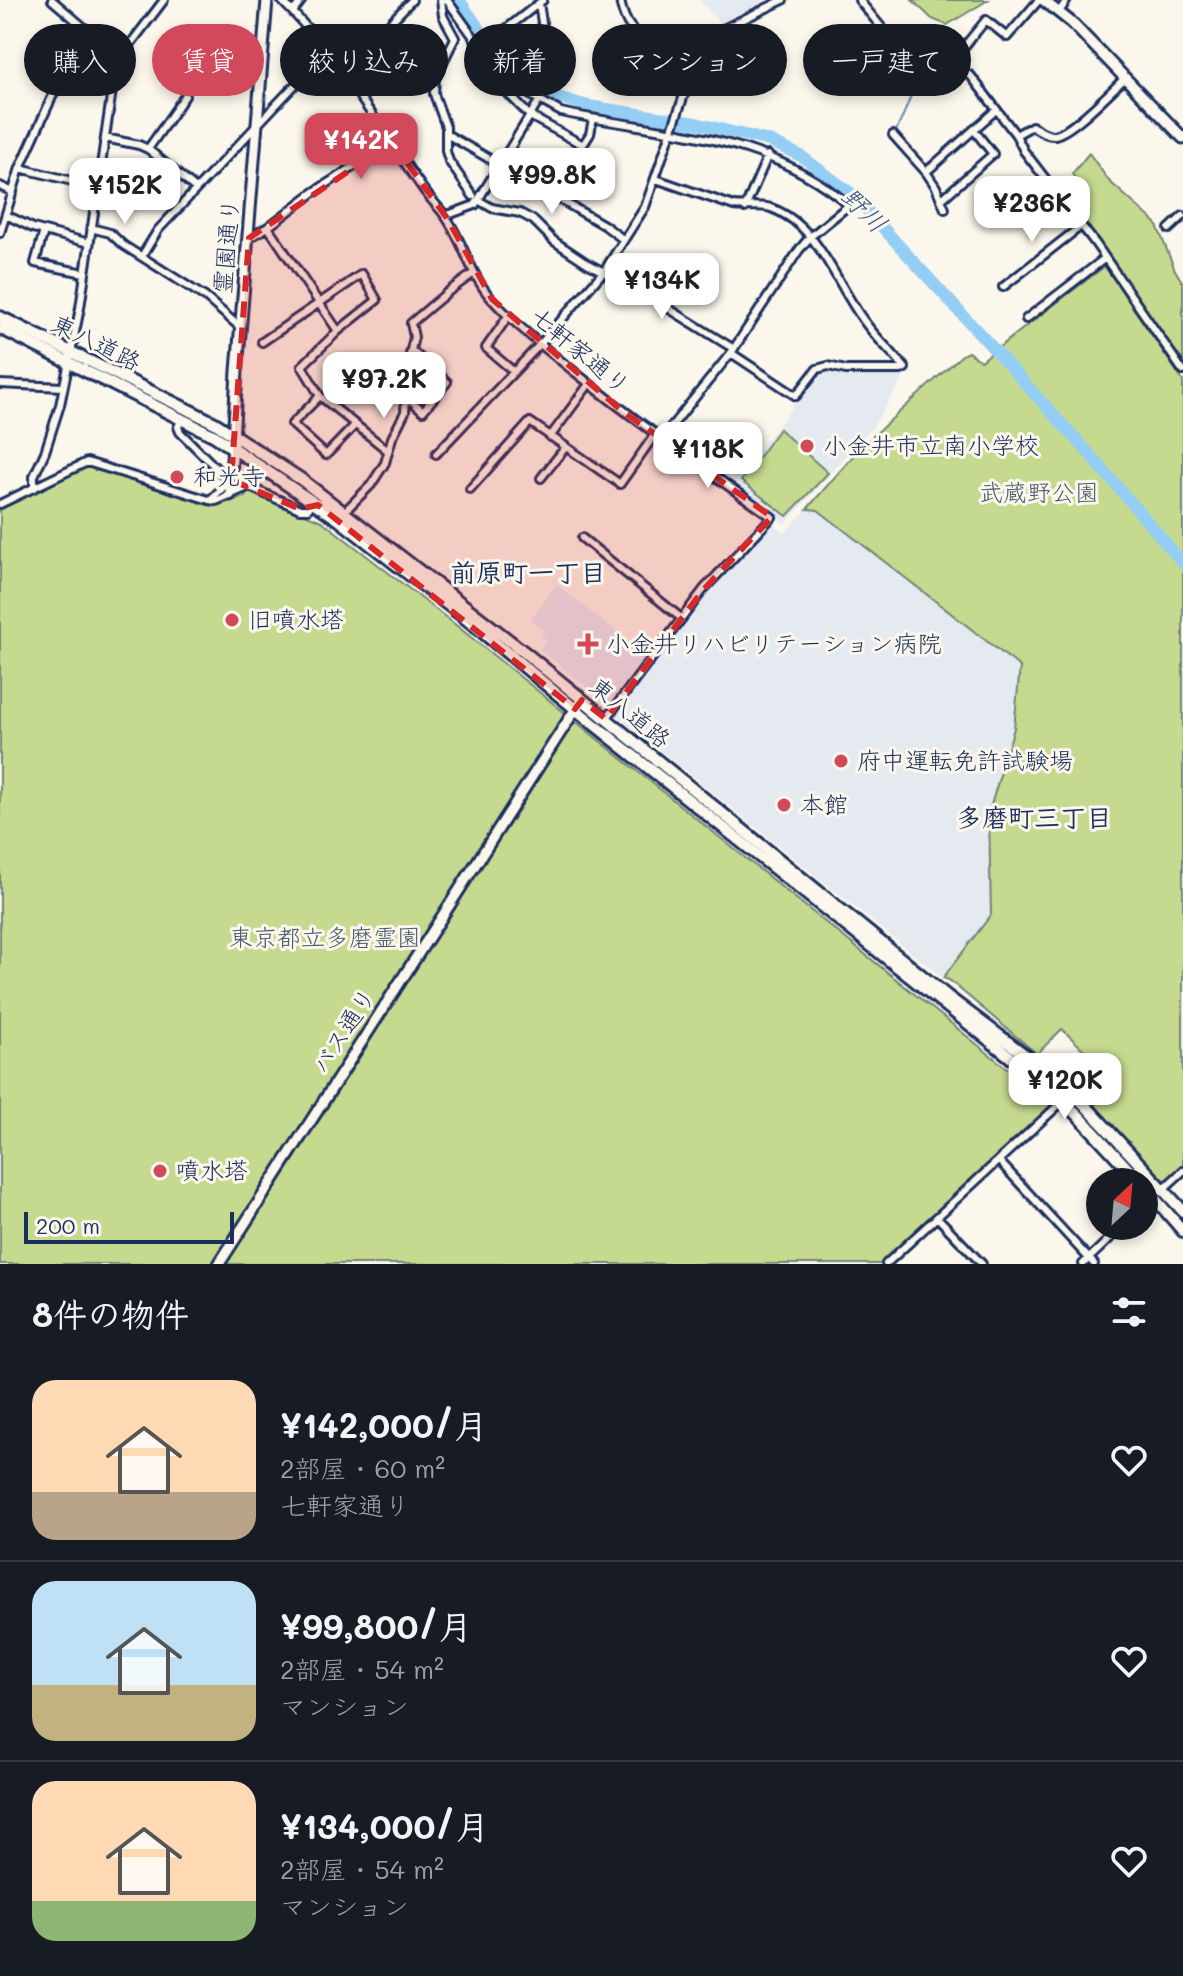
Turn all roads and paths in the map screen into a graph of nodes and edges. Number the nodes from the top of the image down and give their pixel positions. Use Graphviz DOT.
graph roads {
  1 [pos="52,0"];
  2 [pos="164,0"];
  3 [pos="267,0"];
  4 [pos="281,0"];
  5 [pos="302,0"];
  6 [pos="412,0"];
  7 [pos="441,0"];
  8 [pos="447,0"];
  9 [pos="620,0"];
  10 [pos="783,0"];
  11 [pos="859,0"];
  12 [pos="1041,0"];
  13 [pos="1067,0"];
  14 [pos="541,1"];
  15 [pos="293,12"];
  16 [pos="1059,12"];
  17 [pos="80,24"];
  18 [pos="303,24"];
  19 [pos="389,24"];
  20 [pos="512,24"];
  21 [pos="544,24"];
  22 [pos="627,24"];
  23 [pos="734,24"];
  24 [pos="879,24"];
  25 [pos="464,25"];
  26 [pos="136,37"];
  27 [pos="971,38"];
  28 [pos="971,76"];
  29 [pos="1124,79"];
  30 [pos="52,96"];
  31 [pos="111,96"];
  32 [pos="185,96"];
  33 [pos="284,96"];
  34 [pos="358,96"];
  35 [pos="510,96"];
  36 [pos="531,96"];
  37 [pos="683,96"];
  38 [pos="539,101"];
  39 [pos="996,110"];
  40 [pos="530,116"];
  41 [pos="593,119"];
  42 [pos="258,123"];
  43 [pos="974,130"];
  44 [pos="671,132"];
  45 [pos="448,135"];
  46 [pos="893,135"];
  47 [pos="1016,135"];
  48 [pos="105,138"];
  49 [pos="1183,138"];
  50 [pos="392,142"];
  51 [pos="148,149"];
  52 [pos="768,155"];
  53 [pos="500,165"];
  54 [pos="20,168"];
  55 [pos="926,172"];
  56 [pos="656,179"];
  57 [pos="0,186"];
  58 [pos="96,187"];
  59 [pos="196,189"];
  60 [pos="13,192"];
  61 [pos="475,198"];
  62 [pos="942,199"];
  63 [pos="745,208"];
  64 [pos="945,209"];
  65 [pos="6,215"];
  66 [pos="445,216"];
  67 [pos="1183,216"];
  68 [pos="1081,226"];
  69 [pos="268,227"];
  70 [pos="91,228"];
  71 [pos="1169,229"];
  72 [pos="44,231"];
  73 [pos="0,233"];
  74 [pos="810,237"];
  75 [pos="249,238"];
  76 [pos="624,240"];
  77 [pos="89,243"];
  78 [pos="142,256"];
  79 [pos="1104,259"];
  80 [pos="604,271"];
  81 [pos="84,273"];
  82 [pos="474,273"];
  83 [pos="1003,287"];
  84 [pos="319,303"];
  85 [pos="509,315"];
  86 [pos="0,317"];
  87 [pos="1026,319"];
  88 [pos="0,328"];
  89 [pos="241,328"];
  90 [pos="338,331"];
  91 [pos="262,342"];
  92 [pos="539,343"];
  93 [pos="411,350"];
  94 [pos="732,351"];
  95 [pos="70,359"];
  96 [pos="513,371"];
  97 [pos="1183,371"];
  98 [pos="0,384"];
  99 [pos="589,384"];
  100 [pos="63,387"];
  101 [pos="320,396"];
  102 [pos="406,396"];
  103 [pos="181,420"];
  104 [pos="355,425"];
  105 [pos="233,433"];
  106 [pos="659,435"];
  107 [pos="550,437"];
  108 [pos="233,447"];
  109 [pos="565,448"];
  110 [pos="387,450"];
  111 [pos="436,454"];
  112 [pos="541,478"];
  113 [pos="231,480"];
  114 [pos="248,487"];
  115 [pos="34,488"];
  116 [pos="470,489"];
  117 [pos="230,495"];
  118 [pos="209,500"];
  119 [pos="313,502"];
  120 [pos="0,504"];
  121 [pos="344,512"];
  122 [pos="582,538"];
  123 [pos="681,618"];
  124 [pos="579,704"];
  125 [pos="604,717"];
  126 [pos="639,761"];
  127 [pos="1073,1093"];
  128 [pos="1064,1101"];
  129 [pos="999,1161"];
  130 [pos="1127,1168"];
  131 [pos="1183,1171"];
  132 [pos="1163,1189"];
  133 [pos="1158,1193"];
  134 [pos="1158,1202"];
  135 [pos="1183,1211"];
  136 [pos="937,1217"];
  137 [pos="1183,1231"];
  138 [pos="1109,1240"];
  139 [pos="895,1256"];
  140 [pos="1088,1262"];
  141 [pos="219,1264"];
  142 [pos="886,1264"];
  143 [pos="903,1264"];
  144 [pos="982,1264"];
  1 -- 17 [label="street"];
  2 -- 26 [label="street"];
  3 -- 42 [label="street, 霊園通り"];
  4 -- 15 [label="street, 七軒家通り"];
  5 -- 15 [label="street"];
  6 -- 19 [label="street"];
  7 -- 45 [label="street"];
  8 -- 25 [label="street"];
  9 -- 22 [label="street"];
  10 -- 23 [label="street"];
  11 -- 24 [label="street"];
  12 -- 16 [label="street"];
  12 -- 27 [label="street"];
  13 -- 16 [label="street"];
  14 -- 20 [label="street"];
  14 -- 21 [label="street"];
  15 -- 18 [label="street, 七軒家通り"];
  16 -- 29 [label="street"];
  28 -- 39 [label="street"];
  29 -- 47 [label="street"];
  29 -- 49 [label="street"];
  30 -- 54 [label="street"];
  31 -- 48 [label="street"];
  32 -- 51 [label="street"];
  33 -- 42 [label="street"];
  34 -- 50 [label="street, 七軒家通り"];
  35 -- 40 [label="street"];
  36 -- 38 [label="street"];
  37 -- 44 [label="street"];
  38 -- 40 [label="street"];
  38 -- 41 [label="street"];
  39 -- 43 [label="street"];
  39 -- 47 [label="street"];
  40 -- 41 [label="street"];
  40 -- 53 [label="street"];
  41 -- 44 [label="street"];
  42 -- 59 [label="street"];
  42 -- 75 [label="street, 霊園通り"];
  43 -- 55 [label="street"];
  43 -- 62 [label="street"];
  44 -- 52 [label="street"];
  44 -- 56 [label="street"];
  45 -- 53 [label="street"];
  45 -- 61 [label="street"];
  46 -- 55 [label="street"];
  47 -- 68 [label="street"];
  48 -- 51 [label="street"];
  48 -- 58 [label="street"];
  50 -- 66 [label="street, 七軒家通り"];
  50 -- 69 [label="street"];
  51 -- 59 [label="street"];
  52 -- 63 [label="street"];
  52 -- 74 [label="street"];
  53 -- 61 [label="street"];
  53 -- 76 [label="street"];
  54 -- 58 [label="street"];
  54 -- 60 [label="street"];
  55 -- 62 [label="street"];
  56 -- 63 [label="street"];
  56 -- 76 [label="street"];
  57 -- 60 [label="street"];
  58 -- 70 [label="street"];
  59 -- 78 [label="street"];
  60 -- 65 [label="street"];
  61 -- 66 [label="street"];
  61 -- 80 [label="street"];
  62 -- 64 [label="street"];
  63 -- 74 [label="street"];
  65 -- 72 [label="street"];
  65 -- 73 [label="street"];
  66 -- 82 [label="street, 七軒家通り"];
  67 -- 71 [label="street"];
  68 -- 79 [label="street"];
  68 -- 83 [label="street"];
  69 -- 75 [label="street"];
  69 -- 84 [label="street"];
  70 -- 77 [label="street"];
  70 -- 78 [label="street"];
  72 -- 77 [label="street"];
  72 -- 81 [label="street"];
  74 -- 94 [label="street"];
  74 -- 94 [label="street"];
  75 -- 89 [label="street, 霊園通り"];
  76 -- 80 [label="street"];
  77 -- 81 [label="street"];
  78 -- 89 [label="street"];
  79 -- 87 [label="street"];
  79 -- 97 [label="street"];
  80 -- 92 [label="street"];
  80 -- 94 [label="street"];
  81 -- 95 [label="street"];
  82 -- 85 [label="street, 七軒家通り"];
  82 -- 93 [label="street"];
  84 -- 90 [label="street"];
  84 -- 90 [label="street"];
  84 -- 91 [label="street"];
  85 -- 92 [label="street, 七軒家通り"];
  85 -- 96 [label="street"];
  86 -- 95 [label="main road, 東八道路"];
  88 -- 95 [label="main road, 東八道路"];
  89 -- 105 [label="street, 霊園通り"];
  90 -- 101 [label="street"];
  92 -- 96 [label="street"];
  92 -- 99 [label="street, 七軒家通り"];
  93 -- 102 [label="street"];
  93 -- 102 [label="street"];
  94 -- 106 [label="street"];
  95 -- 100 [label="street"];
  95 -- 103 [label="main road, 東八道路"];
  95 -- 105 [label="main road, 東八道路"];
  96 -- 111 [label="street"];
  98 -- 100 [label="street"];
  99 -- 106 [label="street, 七軒家通り"];
  99 -- 107 [label="street"];
  100 -- 115 [label="street"];
  101 -- 104 [label="street"];
  101 -- 104 [label="street"];
  102 -- 110 [label="street"];
  103 -- 108 [label="main road, 東八道路"];
  103 -- 113 [label="street"];
  104 -- 110 [label="street"];
  105 -- 108 [label="street, 霊園通り"];
  105 -- 121 [label="main road, 東八道路"];
  106 -- 109 [label="street"];
  106 -- 123 [label="street, 七軒家通り"];
  107 -- 109 [label="street"];
  107 -- 116 [label="street"];
  108 -- 113 [label="street, 霊園通り"];
  108 -- 119 [label="main road, 東八道路"];
  109 -- 112 [label="street"];
  110 -- 121 [label="street"];
  113 -- 114 [label="street"];
  113 -- 117 [label="street, 霊園通り"];
  113 -- 118 [label="street"];
  114 -- 117 [label="street"];
  114 -- 119 [label="street"];
  115 -- 118 [label="street"];
  115 -- 120 [label="street"];
  117 -- 118 [label="street"];
  119 -- 124 [label="main road, 東八道路"];
  121 -- 124 [label="main road, 東八道路"];
  122 -- 123 [label="street"];
  123 -- 125 [label="street, 七軒家通り"];
  124 -- 125 [label="main road, 東八道路"];
  124 -- 126 [label="main road, 東八道路"];
  124 -- 141 [label="street, バス通り"];
  125 -- 126 [label="main road"];
  125 -- 127 [label="main road, 東八道路"];
  126 -- 128 [label="main road, 東八道路"];
  127 -- 128 [label="street"];
  127 -- 132 [label="main road, 東八道路"];
  128 -- 129 [label="street"];
  128 -- 130 [label="main road, 東八道路"];
  129 -- 136 [label="street"];
  129 -- 140 [label="street"];
  131 -- 132 [label="street"];
  132 -- 133 [label="street"];
  132 -- 135 [label="main road, 東八道路"];
  134 -- 137 [label="main road, 東八道路"];
  136 -- 139 [label="street"];
  136 -- 144 [label="street"];
  138 -- 140 [label="street"];
  139 -- 142 [label="street"];
  139 -- 143 [label="street"];
}
